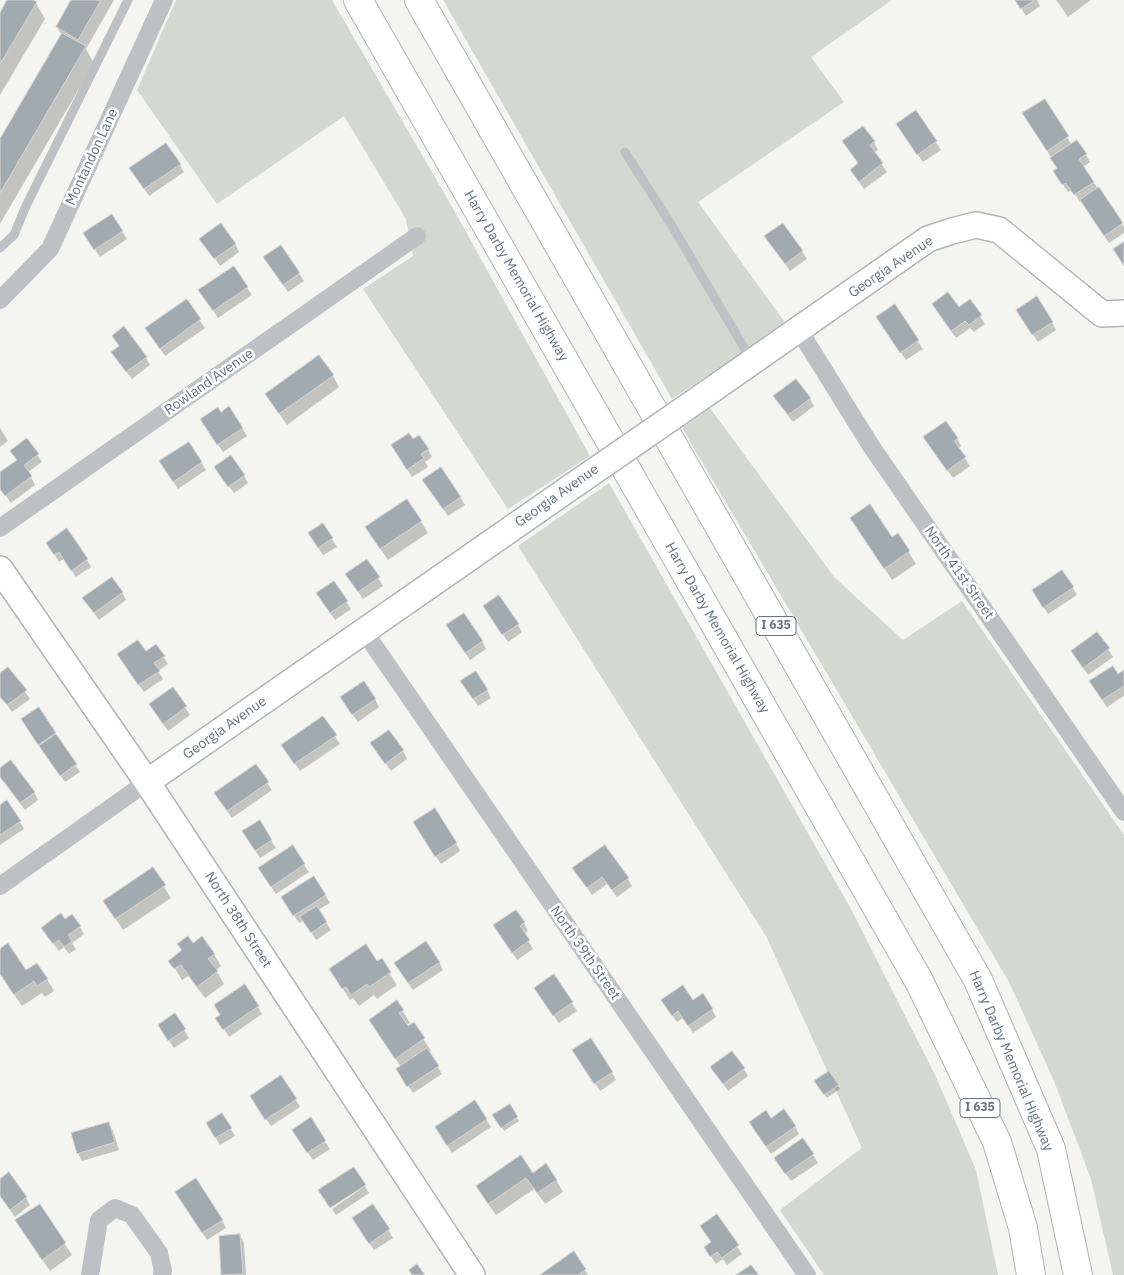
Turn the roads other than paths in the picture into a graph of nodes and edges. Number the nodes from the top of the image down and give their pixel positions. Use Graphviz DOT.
graph roads {
  1 [pos="128,0"];
  2 [pos="164,0"];
  3 [pos="358,0"];
  4 [pos="419,0"];
  5 [pos="625,152"];
  6 [pos="417,236"];
  7 [pos="0,248"];
  8 [pos="0,300"];
  9 [pos="1124,313"];
  10 [pos="799,330"];
  11 [pos="752,362"];
  12 [pos="0,528"];
  13 [pos="0,569"];
  14 [pos="364,631"];
  15 [pos="147,782"];
  16 [pos="1124,812"];
  17 [pos="0,886"];
  18 [pos="90,1275"];
  19 [pos="162,1275"];
  20 [pos="472,1275"];
  21 [pos="807,1275"];
  22 [pos="1031,1275"];
  23 [pos="1078,1275"];
  1 -- 7 [label="lane"];
  2 -- 8 [label="street, Montandon Lane"];
  3 -- 22 [label="highway, Harry Darby Memorial Highway / I 635"];
  4 -- 23 [label="highway, Harry Darby Memorial Highway / I 635"];
  5 -- 11 [label="lane"];
  6 -- 12 [label="street, Rowland Avenue"];
  9 -- 10 [label="street, Georgia Avenue"];
  10 -- 11 [label="street, Georgia Avenue"];
  10 -- 16 [label="street, North 41st Street"];
  11 -- 14 [label="street, Georgia Avenue, bridge"];
  13 -- 15 [label="street, North 38th Street"];
  14 -- 15 [label="street, Georgia Avenue"];
  14 -- 21 [label="street, North 39th Street"];
  15 -- 17 [label="street, Georgia Avenue"];
  15 -- 20 [label="street, North 38th Street"];
  18 -- 19 [label="street"];
}
